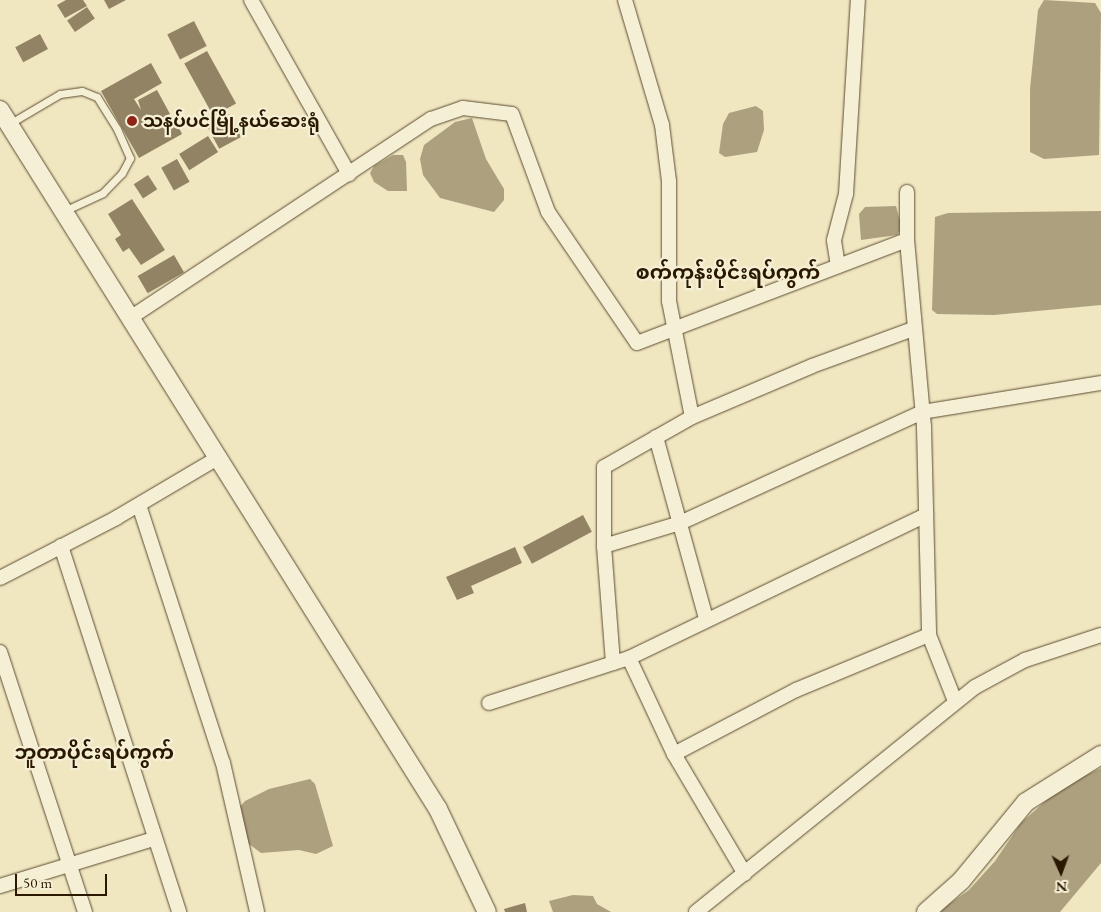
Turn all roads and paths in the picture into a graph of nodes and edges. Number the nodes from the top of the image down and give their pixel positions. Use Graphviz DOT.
graph roads {
  1 [pos="251,0"];
  2 [pos="625,0"];
  3 [pos="858,0"];
  4 [pos="4,117"];
  5 [pos="349,174"];
  6 [pos="907,192"];
  7 [pos="63,212"];
  8 [pos="907,240"];
  9 [pos="838,266"];
  10 [pos="130,318"];
  11 [pos="913,329"];
  12 [pos="673,330"];
  13 [pos="1101,383"];
  14 [pos="922,412"];
  15 [pos="692,417"];
  16 [pos="656,437"];
  17 [pos="219,457"];
  18 [pos="139,505"];
  19 [pos="926,515"];
  20 [pos="680,523"];
  21 [pos="61,546"];
  22 [pos="604,546"];
  23 [pos="0,578"];
  24 [pos="706,619"];
  25 [pos="929,635"];
  26 [pos="1101,635"];
  27 [pos="0,652"];
  28 [pos="629,658"];
  29 [pos="613,663"];
  30 [pos="955,701"];
  31 [pos="489,703"];
  32 [pos="674,754"];
  33 [pos="1101,755"];
  34 [pos="154,839"];
  35 [pos="71,863"];
  36 [pos="745,874"];
  37 [pos="0,886"];
  38 [pos="85,912"];
  39 [pos="178,912"];
  40 [pos="257,912"];
  41 [pos="488,912"];
  42 [pos="696,912"];
  43 [pos="926,912"];
  1 -- 5 [label="street"];
  2 -- 12 [label="street"];
  3 -- 9 [label="street"];
  4 -- 7 [label="street"];
  4 -- 7 [label="lane"];
  5 -- 10 [label="street"];
  5 -- 12 [label="street"];
  6 -- 8 [label="street"];
  7 -- 10 [label="street"];
  8 -- 9 [label="street"];
  8 -- 11 [label="street"];
  9 -- 12 [label="street"];
  10 -- 17 [label="street"];
  11 -- 14 [label="street"];
  11 -- 15 [label="street"];
  12 -- 15 [label="street"];
  13 -- 14 [label="street"];
  14 -- 19 [label="street"];
  14 -- 20 [label="street"];
  15 -- 16 [label="street"];
  16 -- 20 [label="street"];
  16 -- 22 [label="street"];
  17 -- 18 [label="street"];
  17 -- 41 [label="street"];
  18 -- 21 [label="street"];
  18 -- 40 [label="street"];
  19 -- 24 [label="street"];
  19 -- 25 [label="street"];
  20 -- 22 [label="street"];
  20 -- 24 [label="street"];
  21 -- 23 [label="street"];
  21 -- 34 [label="street"];
  22 -- 29 [label="street"];
  24 -- 28 [label="street"];
  25 -- 30 [label="street"];
  25 -- 32 [label="street"];
  26 -- 30 [label="street"];
  27 -- 35 [label="street"];
  28 -- 29 [label="street"];
  28 -- 32 [label="street"];
  29 -- 31 [label="street"];
  30 -- 36 [label="street"];
  32 -- 36 [label="street"];
  33 -- 43 [label="street"];
  34 -- 35 [label="street"];
  34 -- 39 [label="street"];
  35 -- 37 [label="street"];
  35 -- 38 [label="street"];
  36 -- 42 [label="street"];
}
